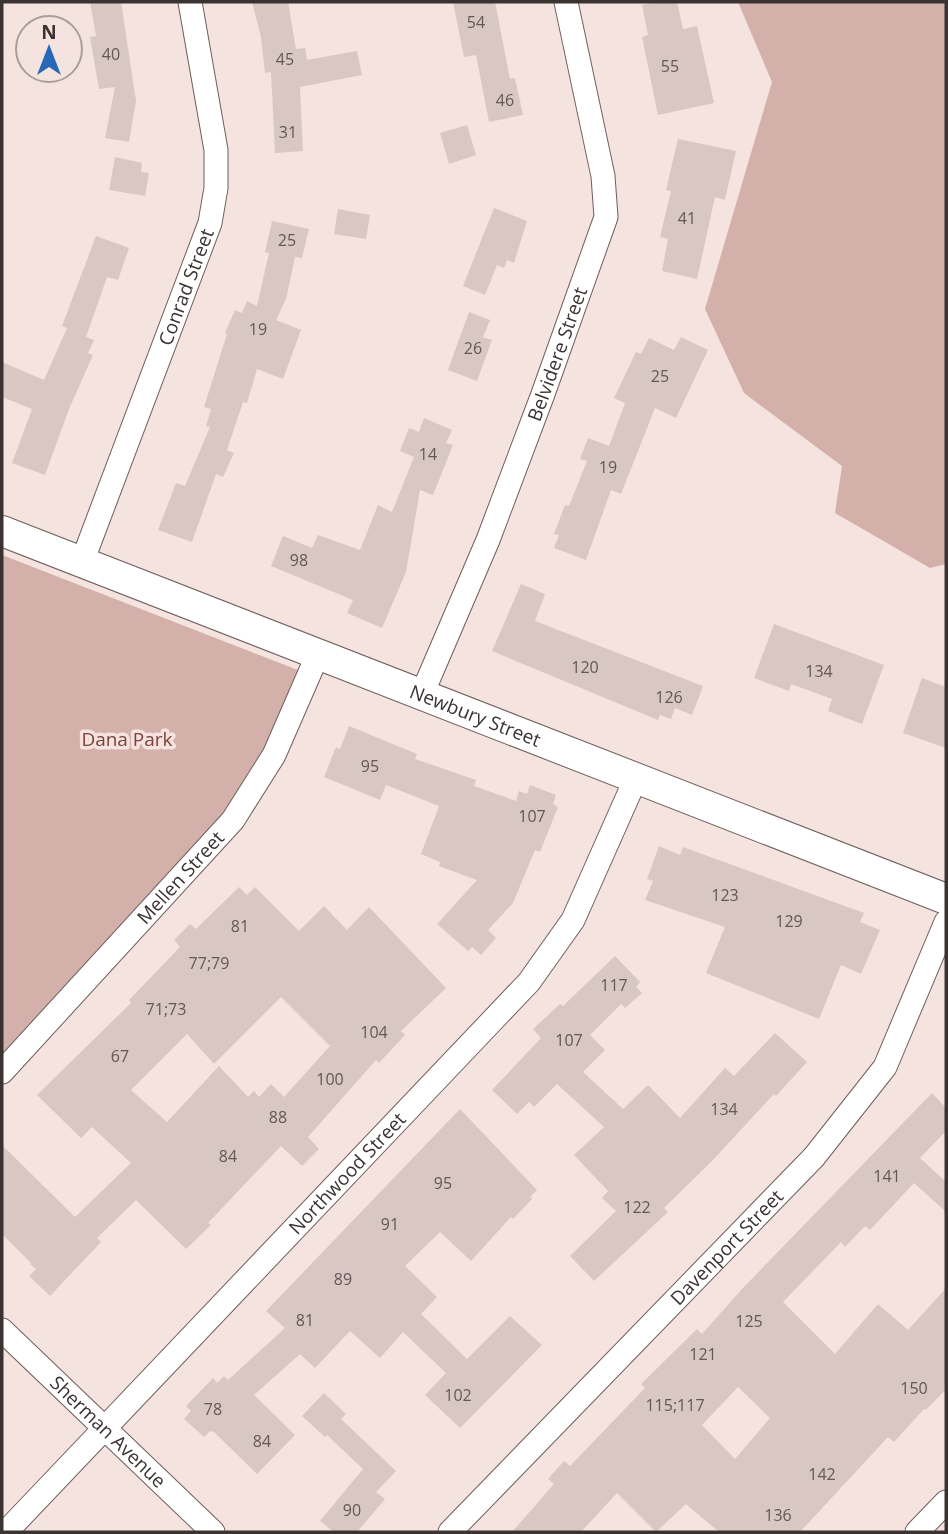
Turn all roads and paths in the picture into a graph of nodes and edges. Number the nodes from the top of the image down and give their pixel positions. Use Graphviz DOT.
graph roads {
  1 [pos="190,2"];
  2 [pos="566,2"];
  3 [pos="2,531"];
  4 [pos="82,562"];
  5 [pos="318,654"];
  6 [pos="422,694"];
  7 [pos="636,778"];
  8 [pos="946,899"];
  9 [pos="946,922"];
  10 [pos="2,1072"];
  11 [pos="2,1330"];
  12 [pos="106,1428"];
  13 [pos="946,1502"];
  14 [pos="6,1532"];
  15 [pos="213,1532"];
  16 [pos="450,1532"];
  17 [pos="918,1532"];
  1 -- 4 [label="street, Conrad Street"];
  2 -- 6 [label="street, Belvidere Street"];
  3 -- 4 [label="street, Newbury Street"];
  4 -- 5 [label="street, Newbury Street"];
  5 -- 6 [label="street, Newbury Street"];
  5 -- 10 [label="street, Mellen Street"];
  6 -- 7 [label="street, Newbury Street"];
  7 -- 8 [label="street, Newbury Street"];
  7 -- 12 [label="street, Northwood Street"];
  9 -- 16 [label="street, Davenport Street"];
  11 -- 12 [label="street, Sherman Avenue"];
  12 -- 14 [label="street, Northwood Street"];
  12 -- 15 [label="street, Sherman Avenue"];
  13 -- 17 [label="street"];
}
